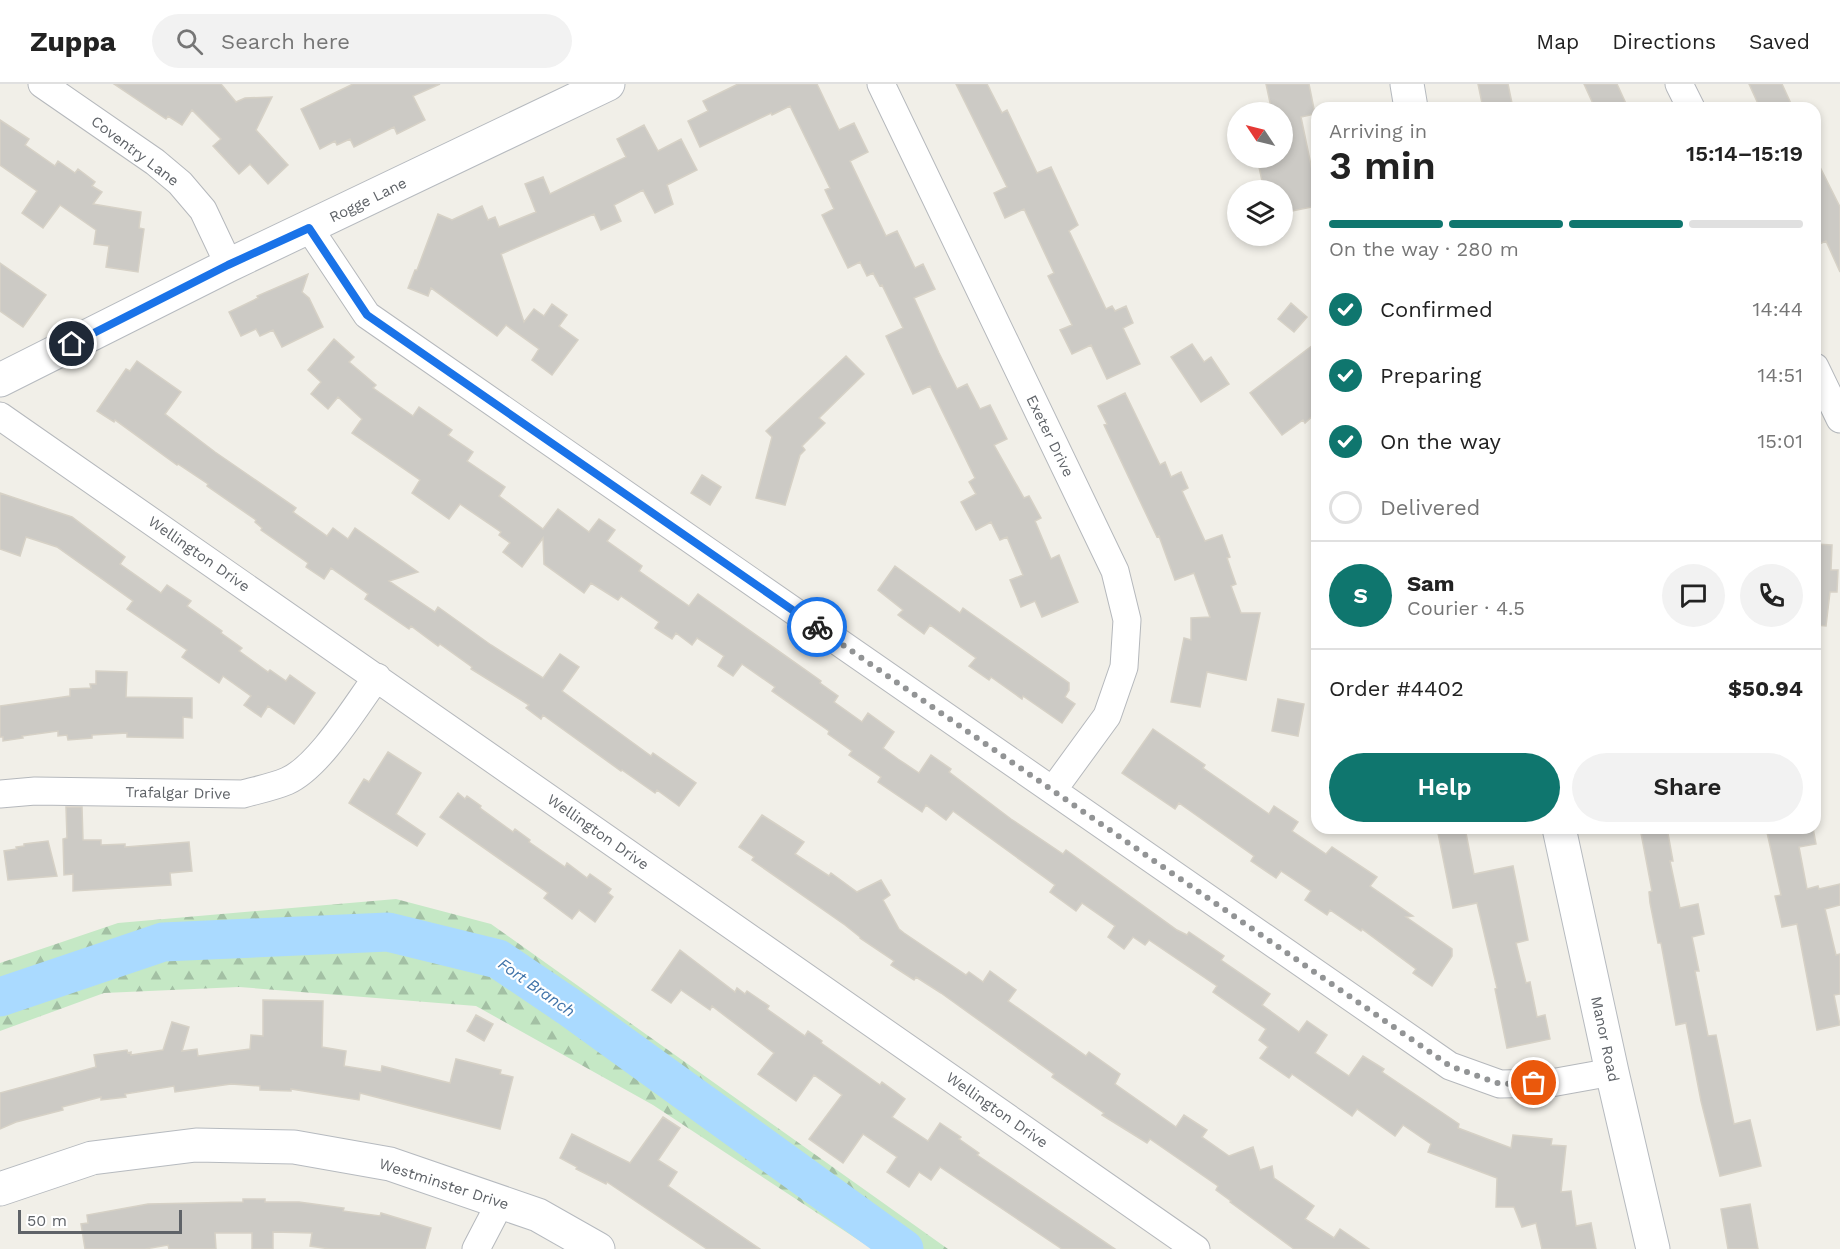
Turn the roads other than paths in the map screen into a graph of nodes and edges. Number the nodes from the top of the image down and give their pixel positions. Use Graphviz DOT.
graph roads {
  1 [pos="608,84"];
  2 [pos="880,84"];
  3 [pos="1407,84"];
  4 [pos="1679,84"];
  5 [pos="47,86"];
  6 [pos="1411,102"];
  7 [pos="1688,102"];
  8 [pos="309,228"];
  9 [pos="228,265"];
  10 [pos="0,380"];
  11 [pos="1824,384"];
  12 [pos="0,416"];
  13 [pos="1840,419"];
  14 [pos="376,677"];
  15 [pos="1053,790"];
  16 [pos="0,794"];
  17 [pos="1561,834"];
  18 [pos="1612,1072"];
  19 [pos="0,1190"];
  20 [pos="500,1203"];
  21 [pos="476,1249"];
  22 [pos="598,1249"];
  23 [pos="1196,1249"];
  24 [pos="1653,1249"];
  1 -- 8 [label="street, Rogge Lane"];
  2 -- 15 [label="street, Exeter Drive"];
  3 -- 6 [label="street"];
  4 -- 7 [label="street"];
  5 -- 9 [label="street, Coventry Lane"];
  8 -- 9 [label="street, Rogge Lane"];
  8 -- 15 [label="street"];
  9 -- 10 [label="street, Rogge Lane"];
  11 -- 13 [label="street"];
  12 -- 14 [label="street, Wellington Drive"];
  14 -- 16 [label="street, Trafalgar Drive"];
  14 -- 23 [label="street, Wellington Drive"];
  15 -- 18 [label="street"];
  17 -- 18 [label="street, Manor Road"];
  18 -- 24 [label="street, Manor Road"];
  19 -- 20 [label="street, Westminster Drive"];
  20 -- 21 [label="street"];
  20 -- 22 [label="street, Westminster Drive"];
}
